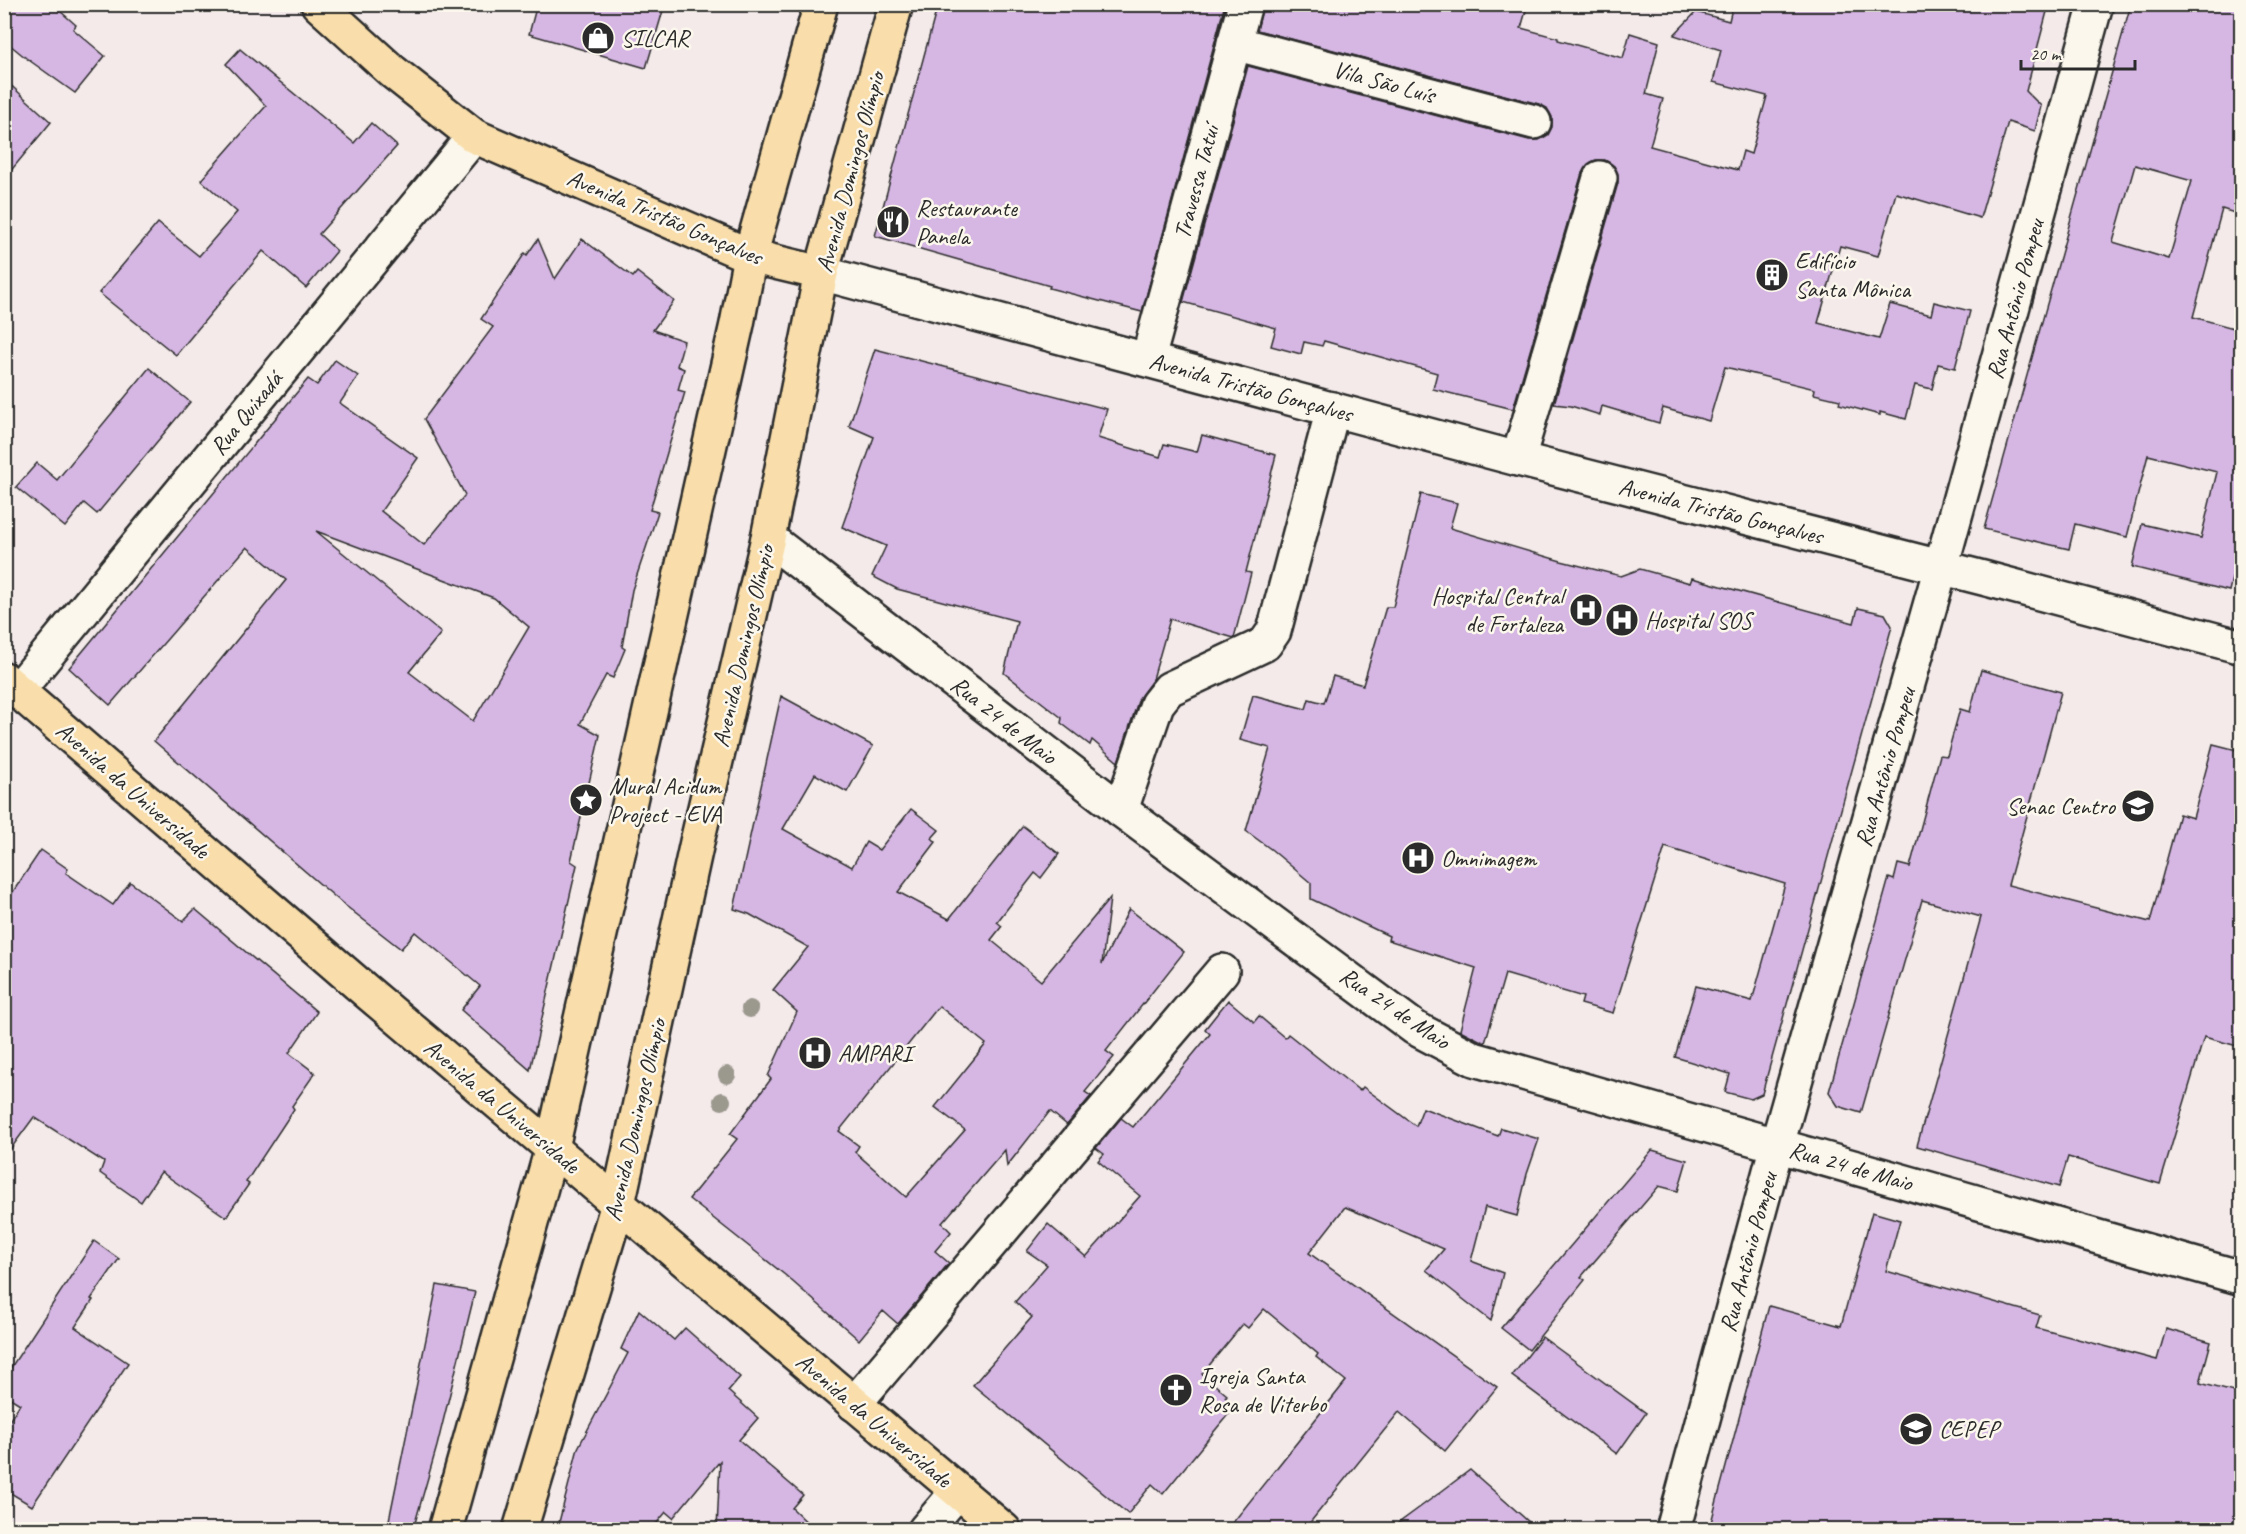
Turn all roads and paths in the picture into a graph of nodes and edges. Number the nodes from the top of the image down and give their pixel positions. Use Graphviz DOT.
graph roads {
  1 [pos="318,4"];
  2 [pos="821,4"];
  3 [pos="896,4"];
  4 [pos="1245,4"];
  5 [pos="2096,4"];
  6 [pos="1234,43"];
  7 [pos="1534,122"];
  8 [pos="474,136"];
  9 [pos="1600,178"];
  10 [pos="750,256"];
  11 [pos="821,273"];
  12 [pos="1148,359"];
  13 [pos="1333,409"];
  14 [pos="1518,459"];
  15 [pos="768,538"];
  16 [pos="1941,567"];
  17 [pos="2241,647"];
  18 [pos="11,684"];
  19 [pos="1121,810"];
  20 [pos="1222,971"];
  21 [pos="1777,1145"];
  22 [pos="552,1148"];
  23 [pos="618,1204"];
  24 [pos="2241,1278"];
  25 [pos="854,1404"];
  26 [pos="958,1491"];
  27 [pos="445,1530"];
  28 [pos="520,1530"];
  29 [pos="925,1530"];
  30 [pos="1004,1530"];
  31 [pos="1673,1530"];
  1 -- 8 [label="main road, Avenida Tristão Gonçalves"];
  2 -- 10 [label="main road"];
  3 -- 11 [label="main road, Avenida Domingos Olímpio"];
  4 -- 6 [label="street, Travessa Tatuí"];
  5 -- 16 [label="street, Rua Antônio Pompeu"];
  6 -- 7 [label="street, Vila São Luís"];
  6 -- 12 [label="street, Travessa Tatuí"];
  8 -- 10 [label="main road, Avenida Tristão Gonçalves"];
  8 -- 18 [label="street, Rua Quixadá"];
  9 -- 14 [label="street"];
  10 -- 11 [label="main road, Avenida Tristão Gonçalves"];
  10 -- 22 [label="main road"];
  11 -- 12 [label="street, Avenida Tristão Gonçalves"];
  11 -- 15 [label="main road, Avenida Domingos Olímpio"];
  12 -- 13 [label="street, Avenida Tristão Gonçalves"];
  13 -- 14 [label="street, Avenida Tristão Gonçalves"];
  13 -- 19 [label="street"];
  14 -- 16 [label="street, Avenida Tristão Gonçalves"];
  15 -- 19 [label="street, Rua 24 de Maio"];
  15 -- 23 [label="main road, Avenida Domingos Olímpio"];
  16 -- 17 [label="street, Avenida Tristão Gonçalves"];
  16 -- 21 [label="street, Rua Antônio Pompeu"];
  18 -- 22 [label="main road, Avenida da Universidade"];
  19 -- 21 [label="street, Rua 24 de Maio"];
  20 -- 25 [label="street"];
  21 -- 24 [label="street, Rua 24 de Maio"];
  21 -- 31 [label="street, Rua Antônio Pompeu"];
  22 -- 23 [label="main road, Avenida da Universidade"];
  22 -- 27 [label="main road"];
  23 -- 25 [label="main road, Avenida da Universidade"];
  23 -- 28 [label="main road, Avenida Domingos Olímpio"];
  25 -- 26 [label="main road, Avenida da Universidade"];
  26 -- 29 [label="street"];
  26 -- 30 [label="main road, Avenida da Universidade"];
}
